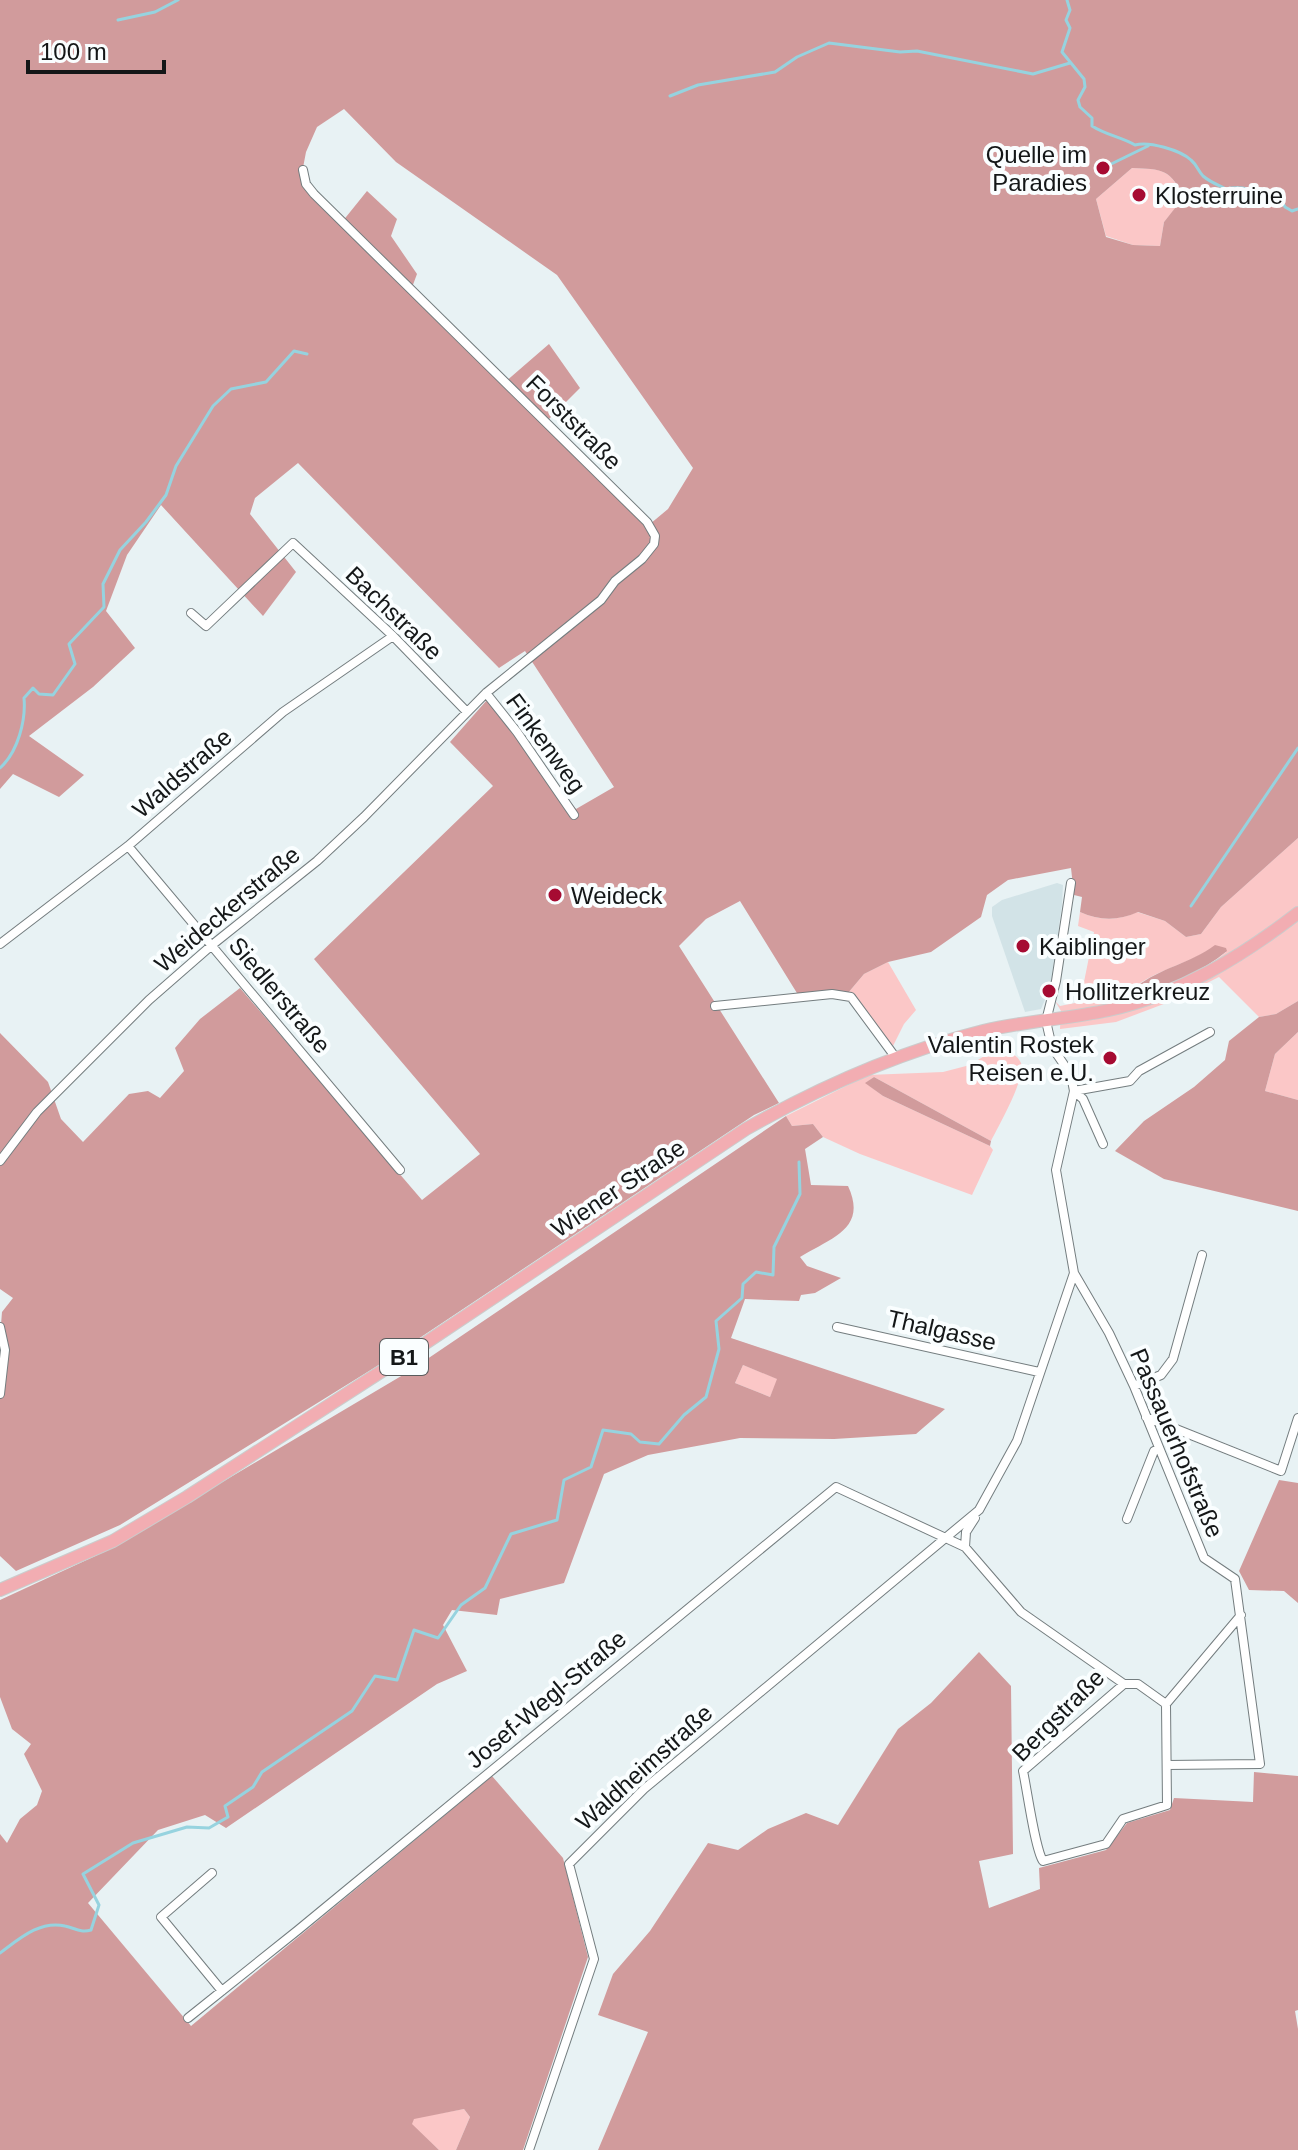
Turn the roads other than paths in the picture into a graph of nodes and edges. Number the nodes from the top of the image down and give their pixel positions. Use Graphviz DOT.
graph roads {
  1 [pos="303,170"];
  2 [pos="191,613"];
  3 [pos="393,636"];
  4 [pos="486,693"];
  5 [pos="467,712"];
  6 [pos="574,815"];
  7 [pos="128,846"];
  8 [pos="1071,883"];
  9 [pos="1298,913"];
  10 [pos="0,944"];
  11 [pos="212,945"];
  12 [pos="715,1006"];
  13 [pos="1046,1021"];
  14 [pos="1210,1032"];
  15 [pos="896,1058"];
  16 [pos="1074,1091"];
  17 [pos="1103,1144"];
  18 [pos="0,1161"];
  19 [pos="400,1170"];
  20 [pos="1202,1255"];
  21 [pos="1074,1273"];
  22 [pos="0,1327"];
  23 [pos="837,1327"];
  24 [pos="1039,1372"];
  25 [pos="1134,1386"];
  26 [pos="0,1394"];
  27 [pos="1146,1417"];
  28 [pos="1298,1418"];
  29 [pos="1158,1449"];
  30 [pos="979,1510"];
  31 [pos="1127,1519"];
  32 [pos="946,1538"];
  33 [pos="965,1547"];
  34 [pos="0,1590"];
  35 [pos="1241,1615"];
  36 [pos="1124,1684"];
  37 [pos="1166,1704"];
  38 [pos="1167,1765"];
  39 [pos="212,1873"];
  40 [pos="222,1991"];
  41 [pos="188,2018"];
  42 [pos="529,2150"];
  1 -- 4 [label="street, Forststraße"];
  2 -- 3 [label="street, Bachstraße"];
  3 -- 5 [label="street, Bachstraße"];
  3 -- 7 [label="street, Waldstraße"];
  4 -- 5 [label="street, Weideckerstraße"];
  4 -- 6 [label="street, Finkenweg"];
  5 -- 11 [label="street, Weideckerstraße"];
  7 -- 10 [label="street, Waldstraße"];
  7 -- 11 [label="street, Siedlerstraße"];
  8 -- 13 [label="street"];
  9 -- 13 [label="main road, Wiener Straße / B1"];
  11 -- 18 [label="street, Weideckerstraße"];
  11 -- 19 [label="street, Siedlerstraße"];
  12 -- 15 [label="street"];
  13 -- 15 [label="main road, Wiener Straße / B1"];
  13 -- 16 [label="street"];
  14 -- 16 [label="street"];
  15 -- 34 [label="main road, Wiener Straße / B1"];
  16 -- 17 [label="street"];
  16 -- 21 [label="street, Waldheimstraße"];
  20 -- 25 [label="street"];
  21 -- 24 [label="street, Waldheimstraße"];
  21 -- 25 [label="street, Passauerhofstraße"];
  22 -- 26 [label="street"];
  23 -- 24 [label="street, Thalgasse"];
  24 -- 30 [label="street, Waldheimstraße"];
  25 -- 27 [label="street, Passauerhofstraße"];
  27 -- 28 [label="street"];
  27 -- 29 [label="street, Passauerhofstraße"];
  29 -- 31 [label="street"];
  29 -- 35 [label="street, Passauerhofstraße"];
  30 -- 32 [label="street, Waldheimstraße"];
  30 -- 33 [label="street, Waldheimstraße"];
  32 -- 33 [label="street, Bergstraße"];
  32 -- 40 [label="street, Josef-Wegl-Straße"];
  32 -- 42 [label="street, Waldheimstraße"];
  33 -- 36 [label="street, Bergstraße"];
  35 -- 37 [label="street"];
  35 -- 38 [label="street, Passauerhofstraße"];
  36 -- 37 [label="street"];
  36 -- 38 [label="street, Bergstraße"];
  37 -- 38 [label="street"];
  39 -- 40 [label="street"];
  40 -- 41 [label="street, Josef-Wegl-Straße"];
}
